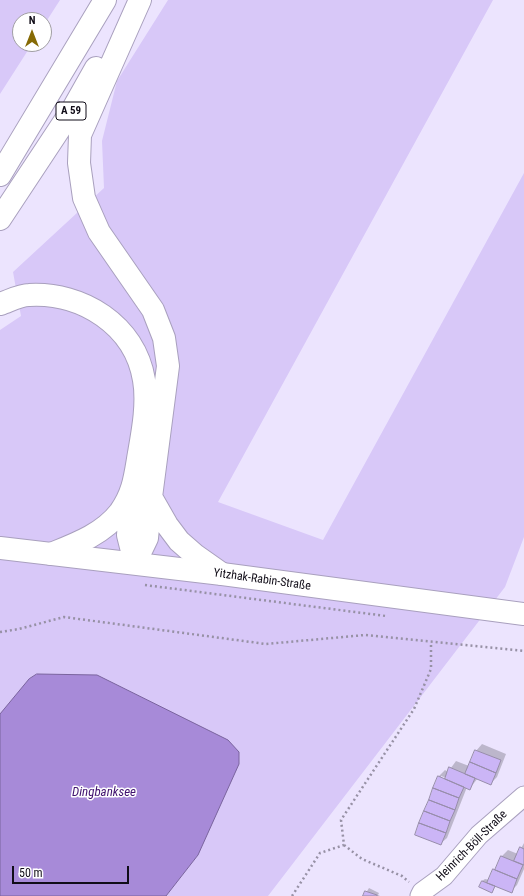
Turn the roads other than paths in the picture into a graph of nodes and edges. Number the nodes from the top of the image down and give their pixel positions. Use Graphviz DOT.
graph roads {
  1 [pos="105,0"];
  2 [pos="135,0"];
  3 [pos="140,0"];
  4 [pos="0,176"];
  5 [pos="0,219"];
  6 [pos="0,304"];
  7 [pos="141,495"];
  8 [pos="0,548"];
  9 [pos="51,554"];
  10 [pos="136,574"];
  11 [pos="222,574"];
  12 [pos="524,614"];
  13 [pos="524,796"];
  14 [pos="421,894"];
  1 -- 4 [label="main road, A 59"];
  2 -- 5 [label="main road, A 59"];
  3 -- 7 [label="main road"];
  6 -- 7 [label="main road"];
  7 -- 9 [label="main road"];
  7 -- 10 [label="main road"];
  7 -- 11 [label="main road"];
  8 -- 9 [label="main road, Yitzhak-Rabin-Straße"];
  9 -- 10 [label="main road, Yitzhak-Rabin-Straße"];
  10 -- 11 [label="main road, Yitzhak-Rabin-Straße"];
  11 -- 12 [label="main road, Yitzhak-Rabin-Straße"];
  13 -- 14 [label="street, Heinrich-Böll-Straße"];
}
